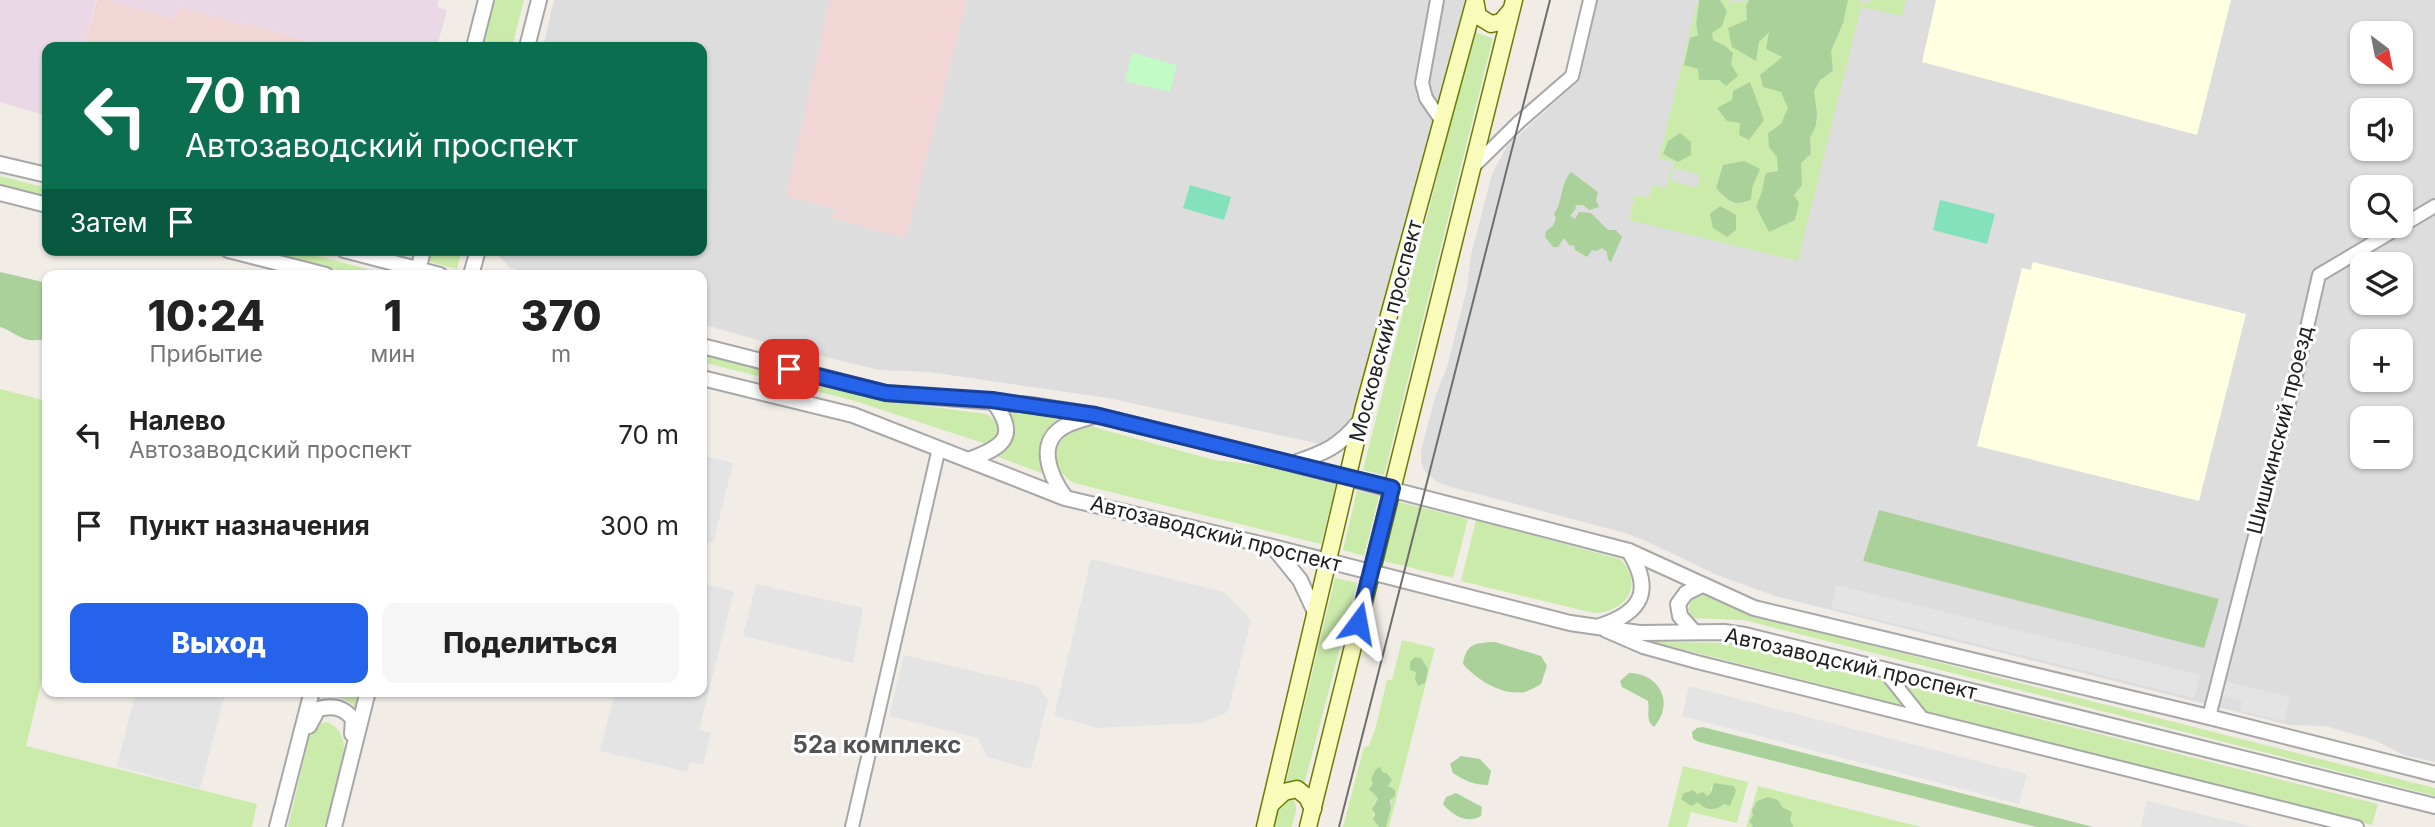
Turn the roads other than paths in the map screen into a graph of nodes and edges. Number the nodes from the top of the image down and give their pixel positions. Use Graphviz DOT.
graph roads {
  1 [pos="486,0"];
  2 [pos="1437,0"];
  3 [pos="1475,0"];
  4 [pos="1590,0"];
  5 [pos="538,4"];
  6 [pos="1513,5"];
  7 [pos="475,42"];
  8 [pos="528,42"];
  9 [pos="1443,123"];
  10 [pos="0,164"];
  11 [pos="1472,168"];
  12 [pos="42,174"];
  13 [pos="0,193"];
  14 [pos="42,204"];
  15 [pos="2435,206"];
  16 [pos="252,256"];
  17 [pos="364,256"];
  18 [pos="306,270"];
  19 [pos="411,270"];
  20 [pos="707,347"];
  21 [pos="707,378"];
  22 [pos="992,400"];
  23 [pos="1095,415"];
  24 [pos="1360,420"];
  25 [pos="939,448"];
  26 [pos="968,460"];
  27 [pos="1294,463"];
  28 [pos="1348,477"];
  29 [pos="1392,488"];
  30 [pos="1065,498"];
  31 [pos="1273,547"];
  32 [pos="1629,551"];
  33 [pos="1327,561"];
  34 [pos="1370,572"];
  35 [pos="1702,585"];
  36 [pos="1315,612"];
  37 [pos="1595,627"];
  38 [pos="1695,632"];
  39 [pos="1883,669"];
  40 [pos="310,697"];
  41 [pos="366,697"];
  42 [pos="2209,717"];
  43 [pos="1922,718"];
  44 [pos="297,750"];
  45 [pos="349,763"];
  46 [pos="2435,774"];
  47 [pos="1271,804"];
  48 [pos="2435,806"];
  49 [pos="1312,809"];
  50 [pos="277,827"];
  51 [pos="334,827"];
  52 [pos="852,827"];
  53 [pos="1265,827"];
  54 [pos="1308,827"];
  55 [pos="2357,827"];
  1 -- 7 [label="street"];
  2 -- 9 [label="street"];
  3 -- 6 [label="main road"];
  3 -- 9 [label="main road, Московский проспект"];
  4 -- 11 [label="street"];
  5 -- 8 [label="street"];
  6 -- 11 [label="main road, Московский проспект"];
  9 -- 24 [label="main road, Московский проспект"];
  10 -- 12 [label="street"];
  11 -- 29 [label="main road, Московский проспект"];
  13 -- 14 [label="street"];
  15 -- 42 [label="street, Шишкинский проезд"];
  16 -- 18 [label="street"];
  17 -- 19 [label="street"];
  20 -- 22 [label="street, Автозаводский проспект"];
  21 -- 25 [label="street, Автозаводский проспект"];
  22 -- 23 [label="street, Автозаводский проспект"];
  22 -- 26 [label="street"];
  23 -- 27 [label="street, Автозаводский проспект"];
  23 -- 30 [label="street"];
  24 -- 27 [label="street"];
  24 -- 28 [label="main road, Московский проспект"];
  25 -- 26 [label="street, Автозаводский проспект"];
  25 -- 52 [label="street"];
  26 -- 30 [label="street, Автозаводский проспект"];
  27 -- 28 [label="street, Автозаводский проспект"];
  28 -- 29 [label="street, Автозаводский проспект"];
  28 -- 33 [label="main road, Московский проспект"];
  29 -- 32 [label="street, Автозаводский проспект"];
  29 -- 34 [label="main road, Московский проспект"];
  30 -- 31 [label="street, Автозаводский проспект"];
  31 -- 33 [label="street, Автозаводский проспект"];
  31 -- 36 [label="street"];
  32 -- 35 [label="street, Автозаводский проспект"];
  32 -- 37 [label="street"];
  33 -- 34 [label="street, Автозаводский проспект"];
  33 -- 36 [label="main road, Московский проспект"];
  34 -- 37 [label="street, Автозаводский проспект"];
  34 -- 49 [label="main road, Московский проспект"];
  35 -- 38 [label="street"];
  35 -- 42 [label="street, Автозаводский проспект"];
  36 -- 47 [label="main road, Московский проспект"];
  37 -- 38 [label="street, Автозаводский проспект"];
  37 -- 43 [label="street"];
  38 -- 39 [label="street, Автозаводский проспект"];
  39 -- 43 [label="street"];
  39 -- 48 [label="street, Автозаводский проспект"];
  40 -- 44 [label="street"];
  41 -- 45 [label="street"];
  42 -- 46 [label="street, Автозаводский проспект"];
  43 -- 55 [label="street"];
  44 -- 45 [label="street"];
  44 -- 50 [label="street"];
  45 -- 51 [label="street"];
  47 -- 49 [label="main road"];
  47 -- 53 [label="main road, Московский проспект"];
  49 -- 54 [label="main road, Московский проспект"];
}
